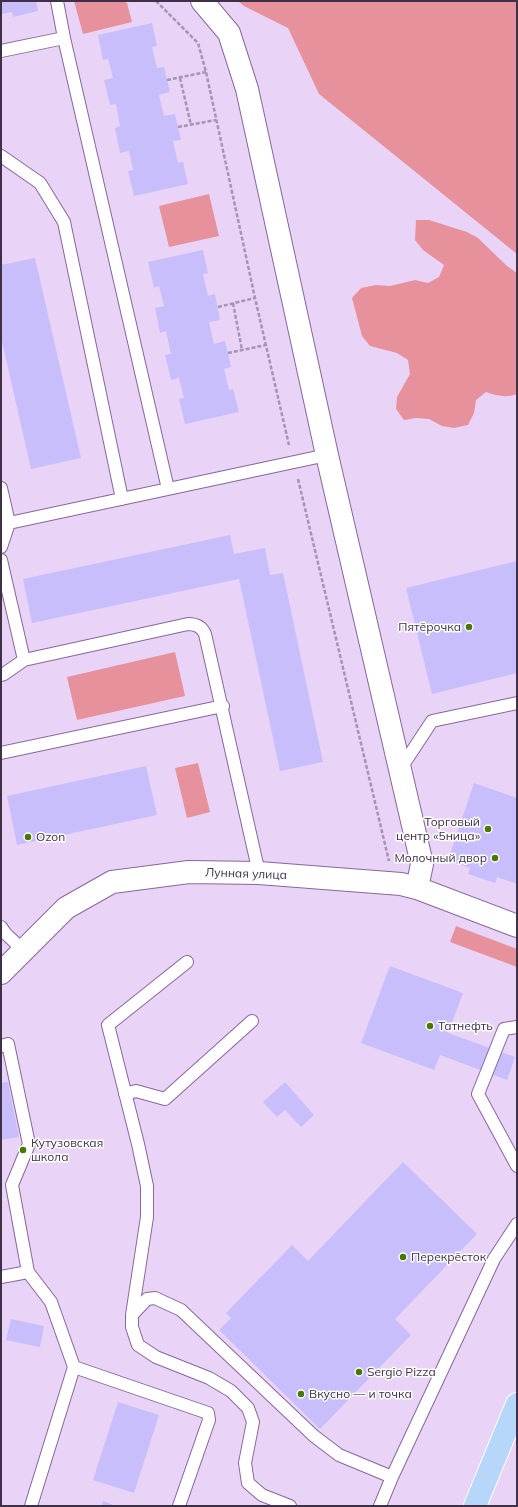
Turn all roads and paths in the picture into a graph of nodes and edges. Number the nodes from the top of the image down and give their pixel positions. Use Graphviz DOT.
graph roads {
  1 [pos="57,1"];
  2 [pos="156,1"];
  3 [pos="202,1"];
  4 [pos="64,38"];
  5 [pos="1,51"];
  6 [pos="206,72"];
  7 [pos="180,78"];
  8 [pos="167,80"];
  9 [pos="216,120"];
  10 [pos="191,125"];
  11 [pos="178,127"];
  12 [pos="1,156"];
  13 [pos="255,298"];
  14 [pos="233,304"];
  15 [pos="218,307"];
  16 [pos="266,345"];
  17 [pos="242,350"];
  18 [pos="228,353"];
  19 [pos="327,455"];
  20 [pos="294,462"];
  21 [pos="1,488"];
  22 [pos="168,489"];
  23 [pos="122,499"];
  24 [pos="5,524"];
  25 [pos="1,547"];
  26 [pos="1,560"];
  27 [pos="24,660"];
  28 [pos="1,675"];
  29 [pos="517,703"];
  30 [pos="222,706"];
  31 [pos="1,753"];
  32 [pos="401,768"];
  33 [pos="389,862"];
  34 [pos="260,873"];
  35 [pos="417,888"];
  36 [pos="517,926"];
  37 [pos="1,927"];
  38 [pos="24,951"];
  39 [pos="187,962"];
  40 [pos="1,973"];
  41 [pos="252,1022"];
  42 [pos="517,1027"];
  43 [pos="1,1046"];
  44 [pos="125,1094"];
  45 [pos="517,1166"];
  46 [pos="517,1224"];
  47 [pos="28,1272"];
  48 [pos="1,1277"];
  49 [pos="132,1315"];
  50 [pos="74,1367"];
  51 [pos="517,1404"];
  52 [pos="392,1477"];
  53 [pos="31,1506"];
  54 [pos="179,1506"];
  55 [pos="290,1506"];
  56 [pos="380,1506"];
  57 [pos="475,1506"];
  1 -- 4 [label="lane"];
  2 -- 6 [label="path"];
  3 -- 19 [label="street"];
  4 -- 5 [label="lane"];
  4 -- 22 [label="lane"];
  6 -- 7 [label="path"];
  6 -- 9 [label="path"];
  7 -- 8 [label="path"];
  7 -- 10 [label="path"];
  9 -- 10 [label="path"];
  9 -- 13 [label="path"];
  10 -- 11 [label="path"];
  12 -- 23 [label="lane"];
  13 -- 14 [label="path"];
  13 -- 16 [label="path"];
  14 -- 15 [label="path"];
  14 -- 17 [label="path"];
  16 -- 17 [label="path"];
  16 -- 20 [label="path"];
  17 -- 18 [label="path"];
  19 -- 20 [label="lane"];
  19 -- 32 [label="street"];
  20 -- 22 [label="lane"];
  20 -- 33 [label="path"];
  21 -- 24 [label="lane"];
  22 -- 23 [label="lane"];
  23 -- 24 [label="lane"];
  24 -- 25 [label="lane"];
  26 -- 27 [label="lane"];
  27 -- 28 [label="lane"];
  27 -- 30 [label="lane"];
  29 -- 32 [label="lane"];
  30 -- 31 [label="lane"];
  30 -- 34 [label="lane"];
  32 -- 35 [label="street"];
  34 -- 35 [label="street, Лунная улица"];
  34 -- 38 [label="street, Лунная улица"];
  35 -- 36 [label="street, Лунная улица"];
  37 -- 38 [label="lane"];
  38 -- 40 [label="street, Лунная улица"];
  39 -- 44 [label="lane"];
  41 -- 44 [label="lane"];
  42 -- 45 [label="lane"];
  43 -- 47 [label="lane"];
  44 -- 49 [label="lane"];
  46 -- 52 [label="lane"];
  47 -- 48 [label="lane"];
  47 -- 50 [label="lane"];
  49 -- 52 [label="lane"];
  49 -- 55 [label="lane"];
  50 -- 53 [label="lane"];
  50 -- 54 [label="lane"];
  51 -- 57 [label="main road"];
  52 -- 56 [label="lane"];
}
